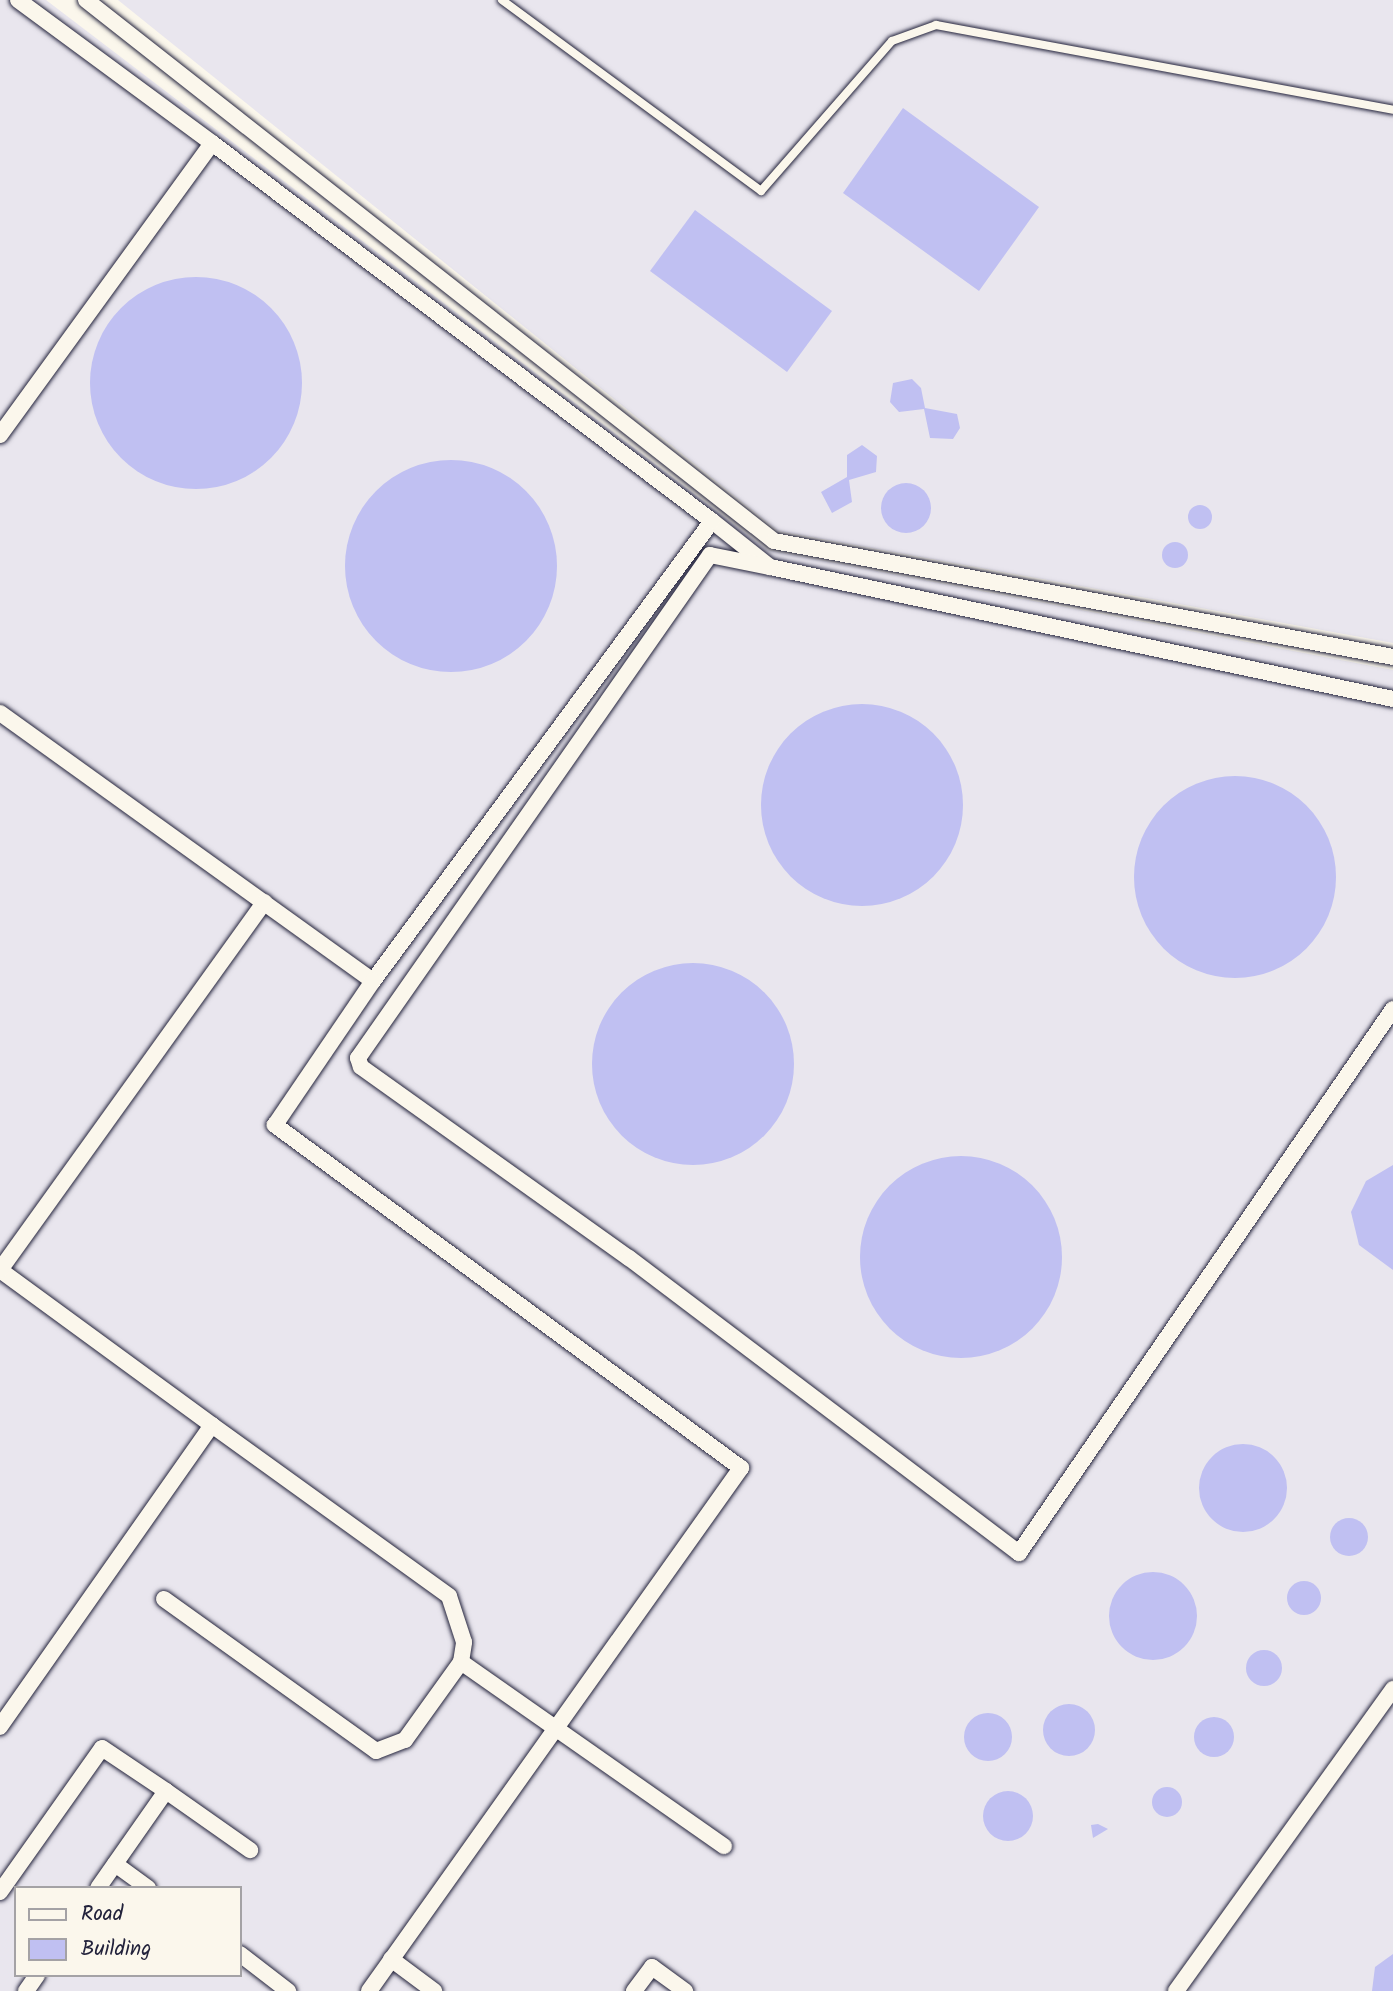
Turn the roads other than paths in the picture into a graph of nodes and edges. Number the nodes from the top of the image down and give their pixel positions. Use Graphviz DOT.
graph roads {
  1 [pos="18,0"];
  2 [pos="86,0"];
  3 [pos="502,0"];
  4 [pos="1393,110"];
  5 [pos="212,143"];
  6 [pos="0,435"];
  7 [pos="712,521"];
  8 [pos="770,567"];
  9 [pos="1393,657"];
  10 [pos="1393,699"];
  11 [pos="0,713"];
  12 [pos="264,902"];
  13 [pos="373,981"];
  14 [pos="1393,1009"];
  15 [pos="0,1270"];
  16 [pos="212,1425"];
  17 [pos="164,1599"];
  18 [pos="461,1662"];
  19 [pos="1393,1689"];
  20 [pos="0,1727"];
  21 [pos="556,1728"];
  22 [pos="166,1791"];
  23 [pos="724,1846"];
  24 [pos="250,1850"];
  25 [pos="115,1864"];
  26 [pos="99,1886"];
  27 [pos="145,1886"];
  28 [pos="0,1892"];
  29 [pos="242,1956"];
  30 [pos="391,1959"];
  31 [pos="288,1991"];
  32 [pos="369,1991"];
  33 [pos="434,1991"];
  34 [pos="634,1991"];
  35 [pos="685,1991"];
  36 [pos="1176,1991"];
  1 -- 5 [label="street"];
  2 -- 9 [label="street"];
  3 -- 4 [label="lane"];
  5 -- 6 [label="street"];
  5 -- 7 [label="street"];
  7 -- 8 [label="street"];
  7 -- 13 [label="street"];
  8 -- 10 [label="street"];
  8 -- 14 [label="street"];
  11 -- 12 [label="street"];
  12 -- 13 [label="street"];
  12 -- 15 [label="street"];
  13 -- 21 [label="street"];
  15 -- 16 [label="street"];
  16 -- 18 [label="street"];
  16 -- 20 [label="street"];
  17 -- 18 [label="street"];
  18 -- 21 [label="street"];
  19 -- 36 [label="street"];
  21 -- 23 [label="street"];
  21 -- 30 [label="street"];
  22 -- 24 [label="street"];
  22 -- 25 [label="street"];
  22 -- 28 [label="street"];
  25 -- 26 [label="street"];
  25 -- 27 [label="street"];
  29 -- 31 [label="street"];
  30 -- 32 [label="street"];
  30 -- 33 [label="street"];
  34 -- 35 [label="street"];
}
